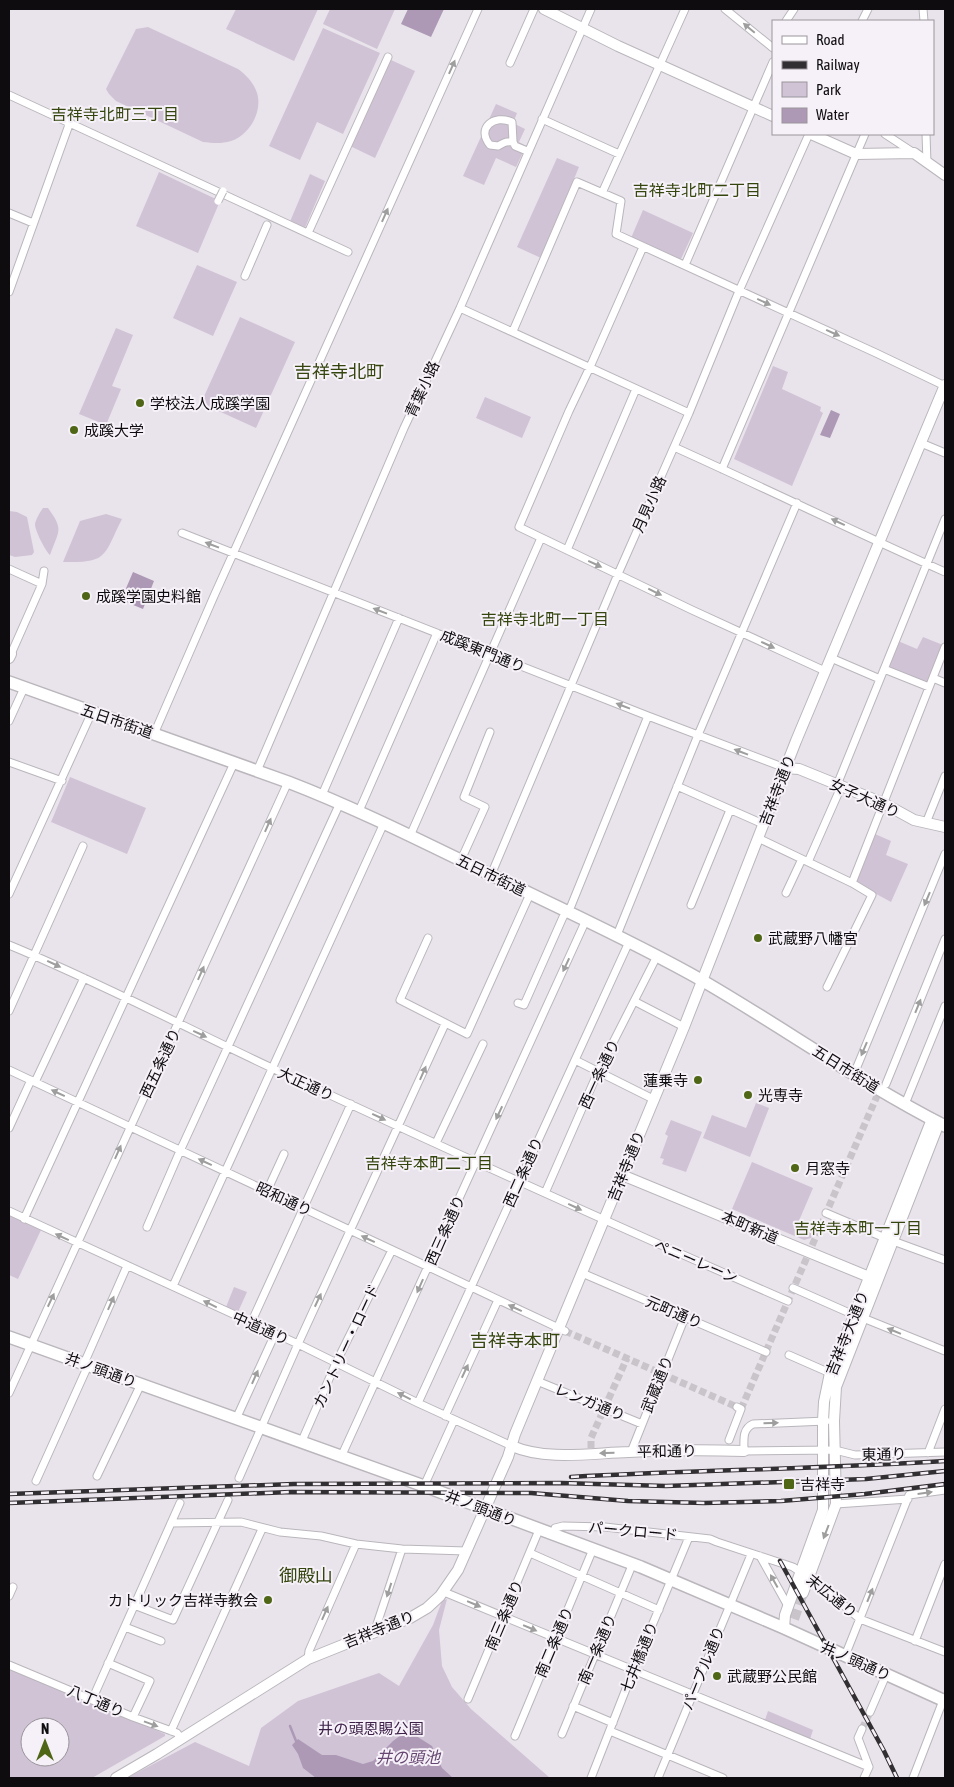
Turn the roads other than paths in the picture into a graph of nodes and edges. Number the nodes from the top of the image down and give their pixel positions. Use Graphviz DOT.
graph roads {
  1 [pos="478,9"];
  2 [pos="534,9"];
  3 [pos="544,9"];
  4 [pos="591,9"];
  5 [pos="685,9"];
  6 [pos="794,9"];
  7 [pos="728,10"];
  8 [pos="787,20"];
  9 [pos="582,29"];
  10 [pos="772,47"];
  11 [pos="388,57"];
  12 [pos="510,63"];
  13 [pos="659,64"];
  14 [pos="772,64"];
  15 [pos="9,95"];
  16 [pos="754,107"];
  17 [pos="772,116"];
  18 [pos="542,119"];
  19 [pos="70,122"];
  20 [pos="810,135"];
  21 [pos="812,135"];
  22 [pos="865,135"];
  23 [pos="887,135"];
  24 [pos="926,135"];
  25 [pos="513,142"];
  26 [pos="528,151"];
  27 [pos="914,153"];
  28 [pos="619,154"];
  29 [pos="856,154"];
  30 [pos="927,163"];
  31 [pos="945,175"];
  32 [pos="222,191"];
  33 [pos="602,192"];
  34 [pos="218,201"];
  35 [pos="9,213"];
  36 [pos="33,223"];
  37 [pos="267,225"];
  38 [pos="308,233"];
  39 [pos="643,247"];
  40 [pos="348,252"];
  41 [pos="685,265"];
  42 [pos="245,276"];
  43 [pos="739,291"];
  44 [pos="9,292"];
  45 [pos="460,308"];
  46 [pos="788,313"];
  47 [pos="513,331"];
  48 [pos="590,367"];
  49 [pos="945,386"];
  50 [pos="636,389"];
  51 [pos="689,413"];
  52 [pos="921,443"];
  53 [pos="674,447"];
  54 [pos="945,453"];
  55 [pos="722,469"];
  56 [pos="797,502"];
  57 [pos="945,519"];
  58 [pos="182,533"];
  59 [pos="541,538"];
  60 [pos="879,542"];
  61 [pos="567,550"];
  62 [pos="234,553"];
  63 [pos="927,564"];
  64 [pos="9,569"];
  65 [pos="44,572"];
  66 [pos="945,572"];
  67 [pos="618,574"];
  68 [pos="42,584"];
  69 [pos="332,592"];
  70 [pos="399,618"];
  71 [pos="437,633"];
  72 [pos="741,633"];
  73 [pos="945,648"];
  74 [pos="491,654"];
  75 [pos="10,656"];
  76 [pos="831,658"];
  77 [pos="884,669"];
  78 [pos="825,672"];
  79 [pos="933,678"];
  80 [pos="880,679"];
  81 [pos="9,682"];
  82 [pos="945,683"];
  83 [pos="572,686"];
  84 [pos="929,687"];
  85 [pos="24,688"];
  86 [pos="92,712"];
  87 [pos="648,716"];
  88 [pos="9,721"];
  89 [pos="490,732"];
  90 [pos="154,734"];
  91 [pos="698,735"];
  92 [pos="9,762"];
  93 [pos="234,763"];
  94 [pos="784,768"];
  95 [pos="257,771"];
  96 [pos="945,776"];
  97 [pos="62,781"];
  98 [pos="288,782"];
  99 [pos="677,786"];
  100 [pos="839,786"];
  101 [pos="322,795"];
  102 [pos="340,803"];
  103 [pos="883,804"];
  104 [pos="730,810"];
  105 [pos="359,812"];
  106 [pos="384,823"];
  107 [pos="926,823"];
  108 [pos="763,824"];
  109 [pos="945,827"];
  110 [pos="410,836"];
  111 [pos="758,838"];
  112 [pos="83,846"];
  113 [pos="945,854"];
  114 [pos="462,860"];
  115 [pos="805,861"];
  116 [pos="491,875"];
  117 [pos="852,883"];
  118 [pos="786,893"];
  119 [pos="9,894"];
  120 [pos="530,894"];
  121 [pos="690,904"];
  122 [pos="568,911"];
  123 [pos="586,920"];
  124 [pos="617,935"];
  125 [pos="428,938"];
  126 [pos="945,939"];
  127 [pos="629,942"];
  128 [pos="9,945"];
  129 [pos="943,949"];
  130 [pos="34,955"];
  131 [pos="657,956"];
  132 [pos="84,978"];
  133 [pos="702,981"];
  134 [pos="827,987"];
  135 [pos="126,998"];
  136 [pos="634,1001"];
  137 [pos="518,1003"];
  138 [pos="945,1006"];
  139 [pos="9,1011"];
  140 [pos="178,1024"];
  141 [pos="445,1024"];
  142 [pos="684,1027"];
  143 [pos="483,1044"];
  144 [pos="229,1048"];
  145 [pos="575,1060"];
  146 [pos="273,1068"];
  147 [pos="9,1070"];
  148 [pos="598,1072"];
  149 [pos="854,1074"];
  150 [pos="33,1081"];
  151 [pos="881,1090"];
  152 [pos="654,1099"];
  153 [pos="79,1103"];
  154 [pos="351,1104"];
  155 [pos="905,1104"];
  156 [pos="939,1123"];
  157 [pos="398,1126"];
  158 [pos="130,1127"];
  159 [pos="9,1128"];
  160 [pos="436,1144"];
  161 [pos="180,1151"];
  162 [pos="284,1154"];
  163 [pos="476,1162"];
  164 [pos="225,1172"];
  165 [pos="622,1175"];
  166 [pos="519,1182"];
  167 [pos="266,1191"];
  168 [pos="544,1193"];
  169 [pos="303,1208"];
  170 [pos="9,1211"];
  171 [pos="826,1214"];
  172 [pos="24,1219"];
  173 [pos="604,1220"];
  174 [pos="147,1228"];
  175 [pos="350,1231"];
  176 [pos="889,1239"];
  177 [pos="77,1244"];
  178 [pos="392,1250"];
  179 [pos="945,1260"];
  180 [pos="127,1266"];
  181 [pos="428,1267"];
  182 [pos="582,1272"];
  183 [pos="873,1279"];
  184 [pos="173,1286"];
  185 [pos="471,1288"];
  186 [pos="793,1288"];
  187 [pos="498,1300"];
  188 [pos="788,1301"];
  189 [pos="859,1316"];
  190 [pos="685,1317"];
  191 [pos="251,1323"];
  192 [pos="562,1330"];
  193 [pos="275,1334"];
  194 [pos="9,1337"];
  195 [pos="298,1344"];
  196 [pos="31,1345"];
  197 [pos="766,1352"];
  198 [pos="945,1352"];
  199 [pos="789,1355"];
  200 [pos="336,1363"];
  201 [pos="86,1364"];
  202 [pos="830,1373"];
  203 [pos="537,1381"];
  204 [pos="376,1382"];
  205 [pos="141,1384"];
  206 [pos="9,1394"];
  207 [pos="418,1403"];
  208 [pos="739,1408"];
  209 [pos="945,1409"];
  210 [pos="445,1416"];
  211 [pos="236,1419"];
  212 [pos="454,1420"];
  213 [pos="834,1420"];
  214 [pos="823,1421"];
  215 [pos="642,1424"];
  216 [pos="260,1428"];
  217 [pos="729,1440"];
  218 [pos="301,1443"];
  219 [pos="512,1446"];
  220 [pos="744,1450"];
  221 [pos="823,1450"];
  222 [pos="834,1450"];
  223 [pos="631,1452"];
  224 [pos="945,1452"];
  225 [pos="928,1453"];
  226 [pos="341,1457"];
  227 [pos="97,1476"];
  228 [pos="239,1478"];
  229 [pos="36,1481"];
  230 [pos="424,1486"];
  231 [pos="945,1490"];
  232 [pos="908,1499"];
  233 [pos="228,1500"];
  234 [pos="180,1503"];
  235 [pos="836,1504"];
  236 [pos="484,1509"];
  237 [pos="218,1522"];
  238 [pos="171,1523"];
  239 [pos="262,1529"];
  240 [pos="540,1530"];
  241 [pos="553,1534"];
  242 [pos="689,1537"];
  243 [pos="717,1542"];
  244 [pos="356,1544"];
  245 [pos="402,1549"];
  246 [pos="593,1549"];
  247 [pos="466,1551"];
  248 [pos="530,1553"];
  249 [pos="760,1556"];
  250 [pos="750,1557"];
  251 [pos="632,1563"];
  252 [pos="945,1564"];
  253 [pos="805,1574"];
  254 [pos="582,1575"];
  255 [pos="672,1579"];
  256 [pos="13,1587"];
  257 [pos="444,1592"];
  258 [pos="803,1593"];
  259 [pos="620,1594"];
  260 [pos="9,1596"];
  261 [pos="134,1605"];
  262 [pos="730,1605"];
  263 [pos="788,1606"];
  264 [pos="659,1610"];
  265 [pos="504,1617"];
  266 [pos="794,1619"];
  267 [pos="860,1619"];
  268 [pos="125,1627"];
  269 [pos="784,1628"];
  270 [pos="378,1631"];
  271 [pos="556,1639"];
  272 [pos="161,1641"];
  273 [pos="915,1641"];
  274 [pos="944,1649"];
  275 [pos="594,1655"];
  276 [pos="845,1656"];
  277 [pos="308,1659"];
  278 [pos="108,1663"];
  279 [pos="9,1665"];
  280 [pos="633,1671"];
  281 [pos="886,1674"];
  282 [pos="692,1694"];
  283 [pos="468,1699"];
  284 [pos="945,1699"];
  285 [pos="92,1700"];
  286 [pos="573,1706"];
  287 [pos="870,1712"];
  288 [pos="133,1717"];
  289 [pos="613,1723"];
  290 [pos="862,1730"];
  291 [pos="171,1731"];
  292 [pos="610,1731"];
  293 [pos="562,1734"];
  294 [pos="515,1736"];
  295 [pos="181,1739"];
  296 [pos="667,1755"];
  297 [pos="869,1767"];
  298 [pos="116,1778"];
  299 [pos="591,1778"];
  300 [pos="658,1778"];
  301 [pos="722,1778"];
  302 [pos="864,1778"];
  303 [pos="913,1778"];
  62 -- 1 [label="street, one-way"];
  2 -- 12 [label="street"];
  3 -- 9 [label="main road"];
  4 -- 9 [label="street, 青葉小路"];
  5 -- 13 [label="street"];
  6 -- 8 [label="street"];
  10 -- 7 [label="street, one-way"];
  9 -- 13 [label="main road"];
  9 -- 18 [label="street, 青葉小路"];
  11 -- 38 [label="street"];
  13 -- 16 [label="main road"];
  13 -- 28 [label="street"];
  14 -- 16 [label="street"];
  15 -- 19 [label="street"];
  16 -- 17 [label="main road"];
  16 -- 41 [label="street"];
  18 -- 26 [label="street, 青葉小路"];
  18 -- 28 [label="street"];
  19 -- 36 [label="street"];
  19 -- 38 [label="street"];
  20 -- 43 [label="street, 月見小路"];
  21 -- 29 [label="main road"];
  22 -- 29 [label="street"];
  23 -- 27 [label="street"];
  24 -- 30 [label="street"];
  25 -- 25 [label="street"];
  25 -- 26 [label="street"];
  26 -- 45 [label="street, 青葉小路"];
  27 -- 29 [label="main road"];
  27 -- 30 [label="main road"];
  28 -- 33 [label="street"];
  29 -- 46 [label="street"];
  30 -- 31 [label="main road"];
  32 -- 34 [label="street, bridge"];
  33 -- 39 [label="street"];
  33 -- 47 [label="street"];
  35 -- 36 [label="street"];
  36 -- 44 [label="street"];
  37 -- 42 [label="street"];
  38 -- 40 [label="street"];
  39 -- 41 [label="street"];
  39 -- 48 [label="street"];
  41 -- 43 [label="street"];
  43 -- 46 [label="street, one-way"];
  43 -- 51 [label="street, 月見小路"];
  45 -- 47 [label="street"];
  45 -- 69 [label="street, 青葉小路"];
  46 -- 49 [label="street, one-way"];
  46 -- 55 [label="street"];
  47 -- 48 [label="street"];
  48 -- 50 [label="street"];
  48 -- 59 [label="street"];
  49 -- 52 [label="main road, 吉祥寺通り"];
  50 -- 51 [label="street"];
  50 -- 61 [label="street"];
  51 -- 53 [label="street, 月見小路"];
  52 -- 54 [label="street"];
  52 -- 60 [label="main road, 吉祥寺通り"];
  53 -- 55 [label="street"];
  53 -- 67 [label="street, 月見小路"];
  55 -- 56 [label="street"];
  60 -- 56 [label="street, one-way"];
  56 -- 72 [label="street"];
  57 -- 63 [label="street"];
  62 -- 58 [label="street, 成蹊東門通り, one-way"];
  59 -- 61 [label="street"];
  59 -- 74 [label="street"];
  60 -- 63 [label="street"];
  60 -- 76 [label="main road, 吉祥寺通り"];
  61 -- 67 [label="street, one-way"];
  62 -- 69 [label="street, 成蹊東門通り"];
  62 -- 90 [label="street"];
  63 -- 66 [label="street"];
  63 -- 77 [label="street"];
  64 -- 68 [label="street"];
  65 -- 68 [label="street"];
  67 -- 72 [label="street, one-way"];
  67 -- 83 [label="street, 月見小路"];
  68 -- 75 [label="street"];
  70 -- 69 [label="street, 成蹊東門通り, one-way"];
  69 -- 95 [label="street, 青葉小路"];
  70 -- 71 [label="street, 成蹊東門通り"];
  70 -- 101 [label="street"];
  71 -- 74 [label="street, 成蹊東門通り"];
  71 -- 105 [label="street"];
  72 -- 78 [label="street, one-way"];
  72 -- 91 [label="street"];
  73 -- 79 [label="street"];
  74 -- 83 [label="street, 成蹊東門通り"];
  74 -- 110 [label="street"];
  76 -- 78 [label="main road, 吉祥寺通り"];
  76 -- 80 [label="street"];
  77 -- 80 [label="street"];
  77 -- 84 [label="street"];
  78 -- 94 [label="main road, 吉祥寺通り"];
  79 -- 82 [label="street"];
  79 -- 84 [label="street"];
  80 -- 100 [label="street"];
  81 -- 85 [label="main road, 五日市街道"];
  87 -- 83 [label="street, 成蹊東門通り, one-way"];
  83 -- 116 [label="street, 月見小路"];
  84 -- 103 [label="street"];
  85 -- 86 [label="main road, 五日市街道"];
  85 -- 88 [label="street"];
  86 -- 90 [label="main road, 五日市街道"];
  86 -- 97 [label="street"];
  87 -- 91 [label="street, 成蹊東門通り"];
  87 -- 122 [label="street"];
  89 -- 114 [label="street"];
  90 -- 93 [label="main road, 五日市街道"];
  94 -- 91 [label="street, 成蹊東門通り, one-way"];
  91 -- 99 [label="street"];
  92 -- 97 [label="street"];
  93 -- 95 [label="main road, 五日市街道"];
  93 -- 135 [label="street"];
  94 -- 100 [label="main road, 女子大通り"];
  94 -- 108 [label="main road, 吉祥寺通り"];
  95 -- 98 [label="main road, 五日市街道"];
  96 -- 107 [label="street"];
  97 -- 119 [label="street"];
  98 -- 101 [label="main road, 五日市街道"];
  140 -- 98 [label="street, 西五条通り, one-way"];
  99 -- 104 [label="street"];
  99 -- 124 [label="street"];
  100 -- 103 [label="main road, 女子大通り"];
  100 -- 115 [label="street"];
  101 -- 102 [label="main road, 五日市街道"];
  102 -- 105 [label="main road, 五日市街道"];
  102 -- 144 [label="street"];
  103 -- 107 [label="main road, 女子大通り"];
  103 -- 117 [label="street"];
  104 -- 108 [label="street"];
  104 -- 121 [label="street"];
  105 -- 106 [label="main road, 五日市街道"];
  106 -- 110 [label="main road, 五日市街道"];
  106 -- 146 [label="street"];
  107 -- 109 [label="main road, 女子大通り"];
  108 -- 111 [label="main road, 吉祥寺通り"];
  110 -- 114 [label="main road, 五日市街道"];
  111 -- 115 [label="street"];
  111 -- 133 [label="main road, 吉祥寺通り"];
  112 -- 130 [label="street"];
  113 -- 149 [label="street, one-way"];
  114 -- 116 [label="main road, 五日市街道"];
  115 -- 117 [label="street"];
  115 -- 118 [label="street"];
  116 -- 120 [label="main road, 五日市街道"];
  117 -- 134 [label="street"];
  120 -- 122 [label="main road, 五日市街道"];
  120 -- 141 [label="street"];
  122 -- 123 [label="main road, 五日市街道"];
  122 -- 137 [label="street"];
  123 -- 124 [label="main road, 五日市街道"];
  123 -- 163 [label="street, 西三条通り, one-way"];
  124 -- 127 [label="main road, 五日市街道"];
  125 -- 141 [label="street"];
  126 -- 129 [label="street"];
  127 -- 131 [label="main road, 五日市街道"];
  127 -- 145 [label="street, 西二条通り"];
  128 -- 130 [label="street, 大正通り"];
  151 -- 129 [label="street, one-way"];
  130 -- 132 [label="street, 大正通り, one-way"];
  130 -- 139 [label="street"];
  131 -- 133 [label="main road, 五日市街道"];
  131 -- 136 [label="street, 西一条通り"];
  132 -- 135 [label="street, 大正通り"];
  132 -- 150 [label="street"];
  133 -- 142 [label="main road, 吉祥寺通り"];
  133 -- 149 [label="main road, 五日市街道"];
  135 -- 140 [label="street, 大正通り"];
  135 -- 153 [label="street"];
  136 -- 142 [label="street"];
  136 -- 148 [label="street, 西一条通り"];
  138 -- 155 [label="street"];
  140 -- 144 [label="street, 大正通り, one-way"];
  140 -- 158 [label="street, 西五条通り"];
  157 -- 141 [label="street, one-way"];
  142 -- 152 [label="main road, 吉祥寺通り"];
  143 -- 160 [label="street"];
  144 -- 146 [label="street, 大正通り"];
  144 -- 161 [label="street"];
  145 -- 148 [label="street"];
  145 -- 166 [label="street, 西二条通り"];
  146 -- 154 [label="street, 大正通り"];
  146 -- 164 [label="street"];
  147 -- 150 [label="street, 昭和通り"];
  148 -- 152 [label="street"];
  148 -- 168 [label="street, 西一条通り"];
  149 -- 151 [label="main road, 五日市街道"];
  153 -- 150 [label="street, 昭和通り, one-way"];
  150 -- 159 [label="street"];
  151 -- 155 [label="main road, 五日市街道"];
  152 -- 165 [label="main road, 吉祥寺通り"];
  153 -- 158 [label="street, 昭和通り"];
  153 -- 172 [label="street"];
  154 -- 157 [label="street, 大正通り, one-way"];
  154 -- 169 [label="street"];
  155 -- 156 [label="main road, 五日市街道"];
  156 -- 176 [label="main road, 吉祥寺大通り"];
  157 -- 160 [label="street, 大正通り"];
  157 -- 175 [label="street"];
  158 -- 161 [label="street, 昭和通り"];
  177 -- 158 [label="street, 西五条通り, one-way"];
  160 -- 163 [label="street, 大正通り"];
  164 -- 161 [label="street, 昭和通り, one-way"];
  161 -- 174 [label="street"];
  162 -- 167 [label="street"];
  163 -- 166 [label="street, 大正通り"];
  163 -- 181 [label="street, 西三条通り"];
  164 -- 167 [label="street, 昭和通り"];
  164 -- 184 [label="street"];
  165 -- 173 [label="main road, 吉祥寺通り"];
  165 -- 183 [label="main road, 本町新道"];
  166 -- 168 [label="street, 大正通り"];
  166 -- 185 [label="street, 西二条通り"];
  167 -- 169 [label="street, 昭和通り"];
  168 -- 173 [label="street, 大正通り, one-way"];
  169 -- 175 [label="street, 昭和通り"];
  169 -- 191 [label="street"];
  170 -- 172 [label="street, 中道通り"];
  171 -- 176 [label="street"];
  177 -- 172 [label="street, 中道通り, one-way"];
  173 -- 182 [label="main road, 吉祥寺通り"];
  173 -- 188 [label="street, ペニーレーン"];
  178 -- 175 [label="street, 昭和通り, one-way"];
  195 -- 175 [label="street, one-way"];
  176 -- 179 [label="street"];
  176 -- 183 [label="main road, 吉祥寺大通り"];
  177 -- 180 [label="street, 中道通り"];
  196 -- 177 [label="street, 西五条通り, one-way"];
  178 -- 181 [label="street, 昭和通り"];
  178 -- 200 [label="street, カントリー・ロード"];
  180 -- 184 [label="street, 中道通り"];
  201 -- 180 [label="street, one-way"];
  181 -- 185 [label="street, 昭和通り"];
  181 -- 204 [label="street, 西三条通り, one-way"];
  182 -- 190 [label="street, 元町通り"];
  182 -- 192 [label="main road, 吉祥寺通り"];
  183 -- 189 [label="main road, 吉祥寺大通り"];
  191 -- 184 [label="street, 中道通り, one-way"];
  185 -- 187 [label="street, 昭和通り"];
  185 -- 207 [label="street, 西二条通り"];
  186 -- 189 [label="street"];
  192 -- 187 [label="street, 昭和通り, one-way"];
  210 -- 187 [label="street, one-way"];
  198 -- 189 [label="street, one-way"];
  189 -- 202 [label="main road, 吉祥寺大通り"];
  189 -- 213 [label="main road, 吉祥寺大通り"];
  190 -- 197 [label="street, 元町通り"];
  190 -- 215 [label="street, 武蔵通り"];
  191 -- 193 [label="street, 中道通り"];
  192 -- 203 [label="main road, 吉祥寺通り"];
  193 -- 195 [label="street, 中道通り"];
  211 -- 193 [label="street, one-way"];
  194 -- 196 [label="main road, 井ノ頭通り"];
  195 -- 200 [label="street, 中道通り"];
  195 -- 216 [label="street"];
  196 -- 201 [label="main road, 井ノ頭通り"];
  196 -- 206 [label="street, 西五条通り"];
  199 -- 202 [label="street"];
  200 -- 204 [label="street, 中道通り"];
  200 -- 218 [label="street, カントリー・ロード"];
  201 -- 205 [label="main road, 井ノ頭通り"];
  201 -- 229 [label="street"];
  202 -- 214 [label="main road, 吉祥寺大通り"];
  203 -- 215 [label="street, レンガ通り"];
  203 -- 219 [label="main road, 吉祥寺通り"];
  207 -- 204 [label="street, 中道通り, one-way"];
  204 -- 226 [label="street, 西三条通り"];
  205 -- 211 [label="main road, 井ノ頭通り"];
  205 -- 227 [label="street"];
  207 -- 210 [label="street, 中道通り"];
  208 -- 217 [label="street"];
  209 -- 225 [label="street"];
  210 -- 212 [label="street, 中道通り"];
  211 -- 216 [label="main road, 井ノ頭通り"];
  212 -- 219 [label="street, 中道通り"];
  212 -- 230 [label="street"];
  213 -- 214 [label="street"];
  213 -- 222 [label="main road, 吉祥寺大通り"];
  220 -- 214 [label="street, one-way"];
  214 -- 221 [label="main road, 吉祥寺大通り"];
  215 -- 223 [label="street, 武蔵通り"];
  216 -- 218 [label="main road, 井ノ頭通り"];
  216 -- 228 [label="street"];
  218 -- 226 [label="main road, 井ノ頭通り"];
  223 -- 219 [label="main road, 平和通り, one-way"];
  219 -- 236 [label="main road, 吉祥寺通り"];
  220 -- 221 [label="street, 平和通り"];
  220 -- 223 [label="main road, 平和通り"];
  221 -- 222 [label="street, 東通り"];
  221 -- 253 [label="main road, 吉祥寺大通り"];
  222 -- 225 [label="street, 東通り"];
  222 -- 235 [label="main road, 吉祥寺大通り"];
  224 -- 225 [label="street, 東通り"];
  226 -- 230 [label="main road, 井ノ頭通り"];
  230 -- 236 [label="main road, 井ノ頭通り"];
  232 -- 231 [label="street, one-way"];
  232 -- 235 [label="street"];
  267 -- 232 [label="street, one-way"];
  233 -- 237 [label="street"];
  234 -- 238 [label="street"];
  235 -- 253 [label="main road, 吉祥寺大通り, one-way"];
  236 -- 240 [label="main road, 井ノ頭通り"];
  236 -- 247 [label="main road, 吉祥寺通り"];
  237 -- 238 [label="street"];
  237 -- 239 [label="street"];
  237 -- 261 [label="street"];
  238 -- 261 [label="street"];
  239 -- 244 [label="street"];
  239 -- 291 [label="street"];
  240 -- 241 [label="main road, 井ノ頭通り"];
  240 -- 248 [label="street, 南三条通り"];
  241 -- 242 [label="street, パークロード"];
  241 -- 246 [label="main road, 井ノ頭通り"];
  242 -- 243 [label="street, パークロード"];
  242 -- 255 [label="street, 七井橋通り"];
  243 -- 249 [label="street, 末広通り"];
  244 -- 245 [label="street"];
  277 -- 244 [label="street, one-way"];
  245 -- 247 [label="street"];
  245 -- 270 [label="street, one-way"];
  246 -- 251 [label="main road, 井ノ頭通り"];
  246 -- 254 [label="street, 南二条通り"];
  247 -- 257 [label="main road, 吉祥寺通り"];
  248 -- 254 [label="street"];
  248 -- 265 [label="street, 南三条通り"];
  249 -- 253 [label="street, 末広通り"];
  263 -- 249 [label="street, one-way"];
  250 -- 262 [label="street, パープル通り"];
  251 -- 255 [label="main road, 井ノ頭通り"];
  251 -- 259 [label="street, 南一条通り"];
  252 -- 273 [label="street"];
  253 -- 258 [label="main road, 吉祥寺大通り"];
  253 -- 263 [label="main road, 吉祥寺大通り"];
  253 -- 267 [label="street, 末広通り"];
  254 -- 259 [label="street"];
  254 -- 271 [label="street, 南二条通り"];
  255 -- 262 [label="main road, 井ノ頭通り"];
  255 -- 264 [label="street, 七井橋通り"];
  256 -- 260 [label="street"];
  257 -- 265 [label="street, one-way"];
  257 -- 270 [label="main road, 吉祥寺通り"];
  259 -- 264 [label="street"];
  259 -- 275 [label="street, 南一条通り"];
  261 -- 268 [label="street"];
  262 -- 269 [label="main road, 井ノ頭通り"];
  262 -- 282 [label="street, パープル通り"];
  263 -- 269 [label="main road, 吉祥寺大通り"];
  264 -- 280 [label="street, 七井橋通り"];
  265 -- 271 [label="street, one-way"];
  265 -- 283 [label="street, 南三条通り"];
  266 -- 269 [label="main road"];
  267 -- 273 [label="street, 末広通り"];
  267 -- 276 [label="street"];
  268 -- 272 [label="street"];
  268 -- 278 [label="street"];
  269 -- 276 [label="main road, 井ノ頭通り"];
  270 -- 277 [label="main road, 吉祥寺通り"];
  271 -- 275 [label="street"];
  271 -- 294 [label="street, 南二条通り"];
  273 -- 274 [label="street, 末広通り"];
  275 -- 280 [label="street"];
  275 -- 286 [label="street, 南一条通り"];
  276 -- 281 [label="main road, 井ノ頭通り"];
  277 -- 295 [label="main road, 吉祥寺通り"];
  278 -- 285 [label="street"];
  278 -- 288 [label="street"];
  279 -- 285 [label="street, 八丁通り"];
  280 -- 282 [label="street"];
  280 -- 289 [label="street, 七井橋通り"];
  281 -- 284 [label="main road, 井ノ頭通り"];
  281 -- 287 [label="street"];
  282 -- 296 [label="street, パープル通り"];
  282 -- 297 [label="street"];
  284 -- 303 [label="street"];
  285 -- 288 [label="street, 八丁通り"];
  286 -- 289 [label="street"];
  286 -- 293 [label="street, 南一条通り"];
  288 -- 291 [label="street, 八丁通り, one-way"];
  289 -- 292 [label="street, 七井橋通り"];
  290 -- 297 [label="street"];
  291 -- 295 [label="street, 八丁通り"];
  292 -- 296 [label="street"];
  292 -- 299 [label="street, 七井橋通り"];
  295 -- 298 [label="main road, 吉祥寺通り"];
  296 -- 300 [label="street, パープル通り"];
  296 -- 301 [label="street"];
  297 -- 302 [label="street"];
}
